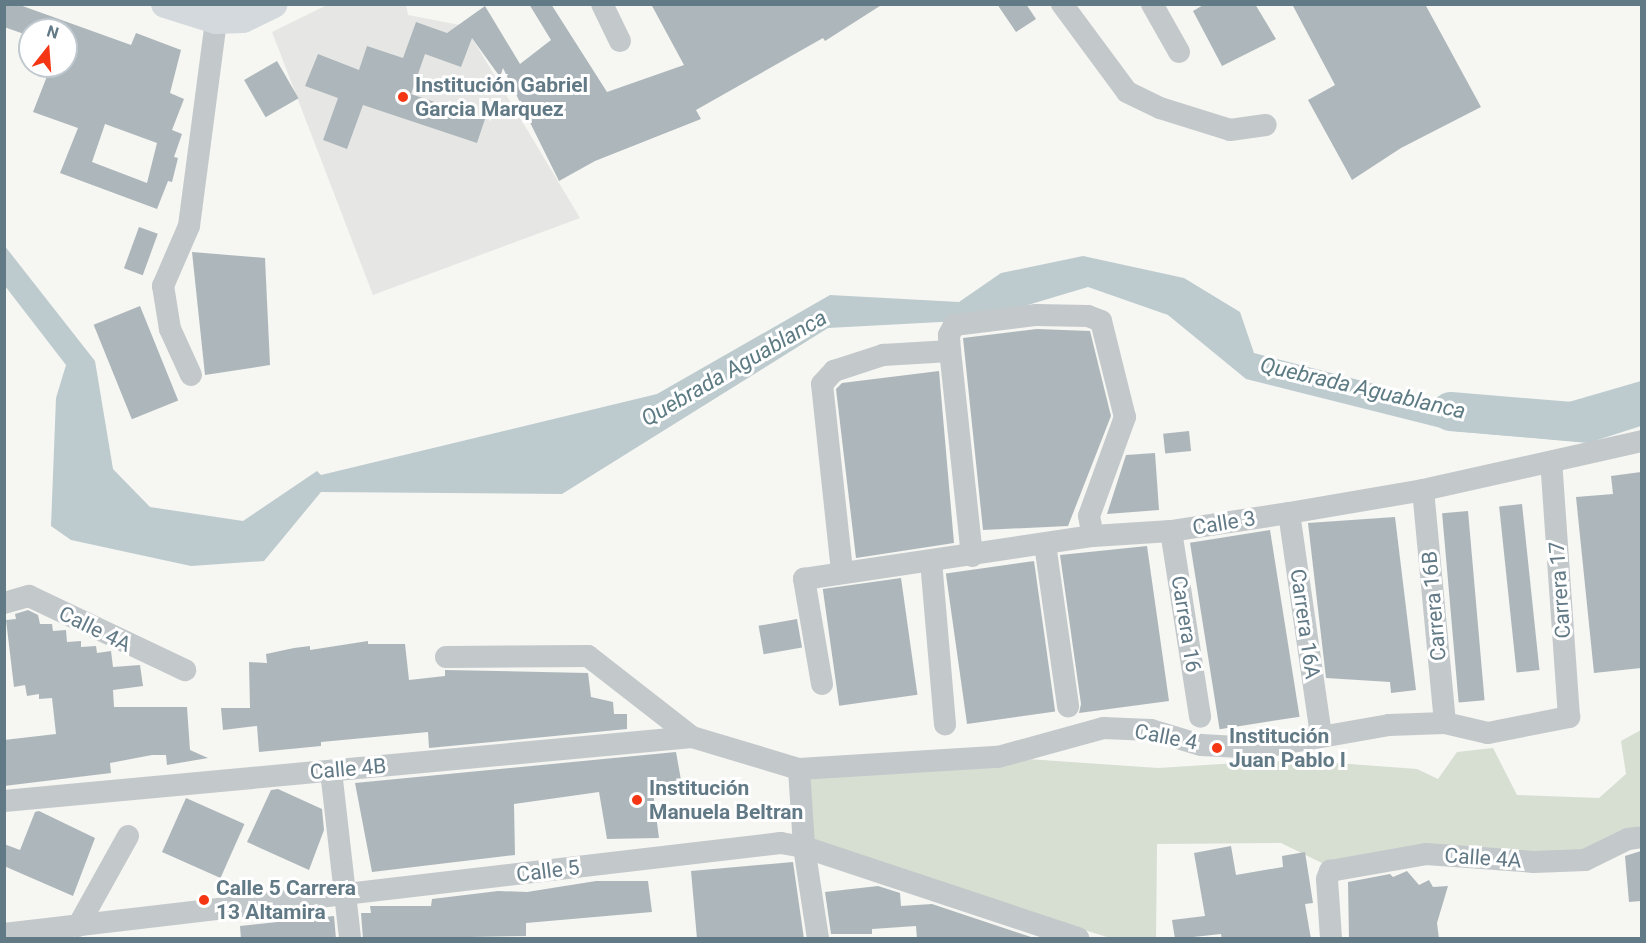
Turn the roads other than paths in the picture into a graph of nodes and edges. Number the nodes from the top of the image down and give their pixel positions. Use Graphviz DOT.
graph roads {
  1 [pos="165,4"];
  2 [pos="274,4"];
  3 [pos="602,4"];
  4 [pos="1152,4"];
  5 [pos="1068,6"];
  6 [pos="216,20"];
  7 [pos="620,41"];
  8 [pos="1179,52"];
  9 [pos="1266,124"];
  10 [pos="950,351"];
  11 [pos="191,375"];
  12 [pos="1641,441"];
  13 [pos="1551,462"];
  14 [pos="1423,490"];
  15 [pos="1289,513"];
  16 [pos="1171,531"];
  17 [pos="1093,536"];
  18 [pos="1045,544"];
  19 [pos="972,556"];
  20 [pos="931,561"];
  21 [pos="842,571"];
  22 [pos="4,603"];
  23 [pos="446,657"];
  24 [pos="185,670"];
  25 [pos="822,684"];
  26 [pos="1068,706"];
  27 [pos="1200,717"];
  28 [pos="1569,717"];
  29 [pos="1445,723"];
  30 [pos="945,724"];
  31 [pos="1321,735"];
  32 [pos="692,737"];
  33 [pos="799,770"];
  34 [pos="331,771"];
  35 [pos="4,801"];
  36 [pos="128,836"];
  37 [pos="1641,837"];
  38 [pos="804,847"];
  39 [pos="346,895"];
  40 [pos="78,926"];
  41 [pos="149,928"];
  42 [pos="4,934"];
  43 [pos="350,939"];
  44 [pos="818,939"];
  45 [pos="1078,939"];
  46 [pos="1331,939"];
  1 -- 6 [label="main road"];
  2 -- 6 [label="main road"];
  3 -- 7 [label="street"];
  4 -- 8 [label="street"];
  5 -- 9 [label="street"];
  6 -- 11 [label="street"];
  10 -- 17 [label="street"];
  10 -- 19 [label="street"];
  10 -- 21 [label="street"];
  12 -- 13 [label="street, Calle 3"];
  13 -- 14 [label="street, Calle 3"];
  13 -- 28 [label="street, Carrera 17"];
  14 -- 15 [label="street, Calle 3"];
  14 -- 29 [label="street, Carrera 16B"];
  15 -- 16 [label="street, Calle 3"];
  15 -- 31 [label="street, Carrera 16A"];
  16 -- 17 [label="street, Calle 3"];
  16 -- 27 [label="street, Carrera 16"];
  17 -- 18 [label="street, Calle 3"];
  18 -- 19 [label="street, Calle 3"];
  18 -- 26 [label="street"];
  19 -- 20 [label="street, Calle 3"];
  20 -- 21 [label="street, Calle 3"];
  20 -- 30 [label="street"];
  21 -- 25 [label="street, Calle 3"];
  22 -- 24 [label="street, Calle 4A"];
  23 -- 32 [label="street"];
  28 -- 29 [label="street, Calle 4"];
  29 -- 31 [label="street, Calle 4"];
  31 -- 33 [label="street, Calle 4"];
  32 -- 33 [label="street"];
  32 -- 34 [label="street, Calle 4B"];
  33 -- 38 [label="street"];
  34 -- 35 [label="street, Calle 4B"];
  34 -- 39 [label="street"];
  36 -- 40 [label="street"];
  37 -- 46 [label="street, Calle 4A"];
  38 -- 39 [label="street, Calle 5"];
  38 -- 44 [label="street"];
  38 -- 45 [label="street, Calle 5"];
  39 -- 41 [label="street, Calle 5"];
  39 -- 43 [label="street"];
  40 -- 41 [label="street, Calle 5"];
  40 -- 42 [label="street, Calle 5"];
}
